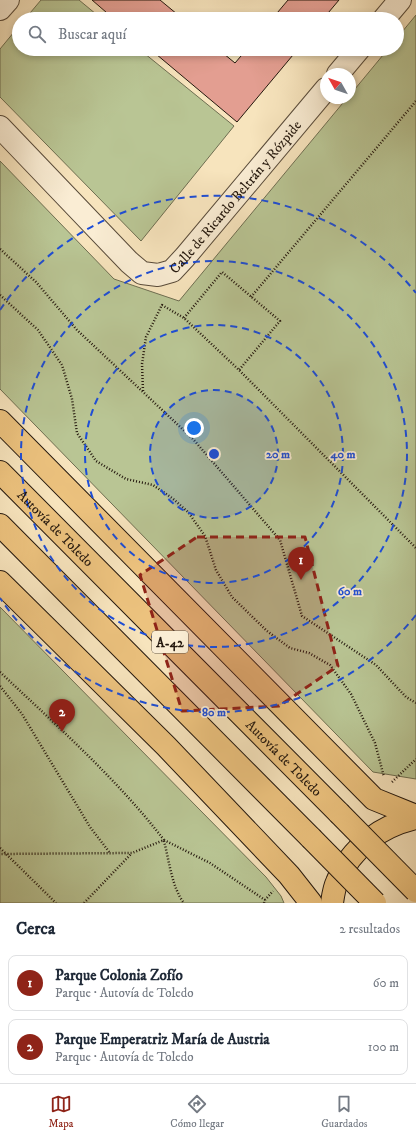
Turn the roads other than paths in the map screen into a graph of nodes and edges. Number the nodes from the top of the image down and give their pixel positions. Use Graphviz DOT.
graph roads {
  1 [pos="8,0"];
  2 [pos="400,0"];
  3 [pos="0,9"];
  4 [pos="390,12"];
  5 [pos="353,56"];
  6 [pos="343,68"];
  7 [pos="320,96"];
  8 [pos="0,127"];
  9 [pos="0,421"];
  10 [pos="0,472"];
  11 [pos="0,525"];
  12 [pos="0,582"];
  13 [pos="416,817"];
  14 [pos="416,891"];
  15 [pos="311,903"];
  16 [pos="332,903"];
  17 [pos="375,903"];
  1 -- 3 [label="street"];
  2 -- 4 [label="street"];
  5 -- 6 [label="street"];
  7 -- 8 [label="street, Calle de Ricardo Beltrán y Rózpide"];
  9 -- 13 [label="main road"];
  10 -- 14 [label="main road, Autovía de Toledo / A-42, bridge"];
  11 -- 17 [label="main road, A-42, bridge"];
  12 -- 15 [label="main road"];
  13 -- 16 [label="main road"];
}
